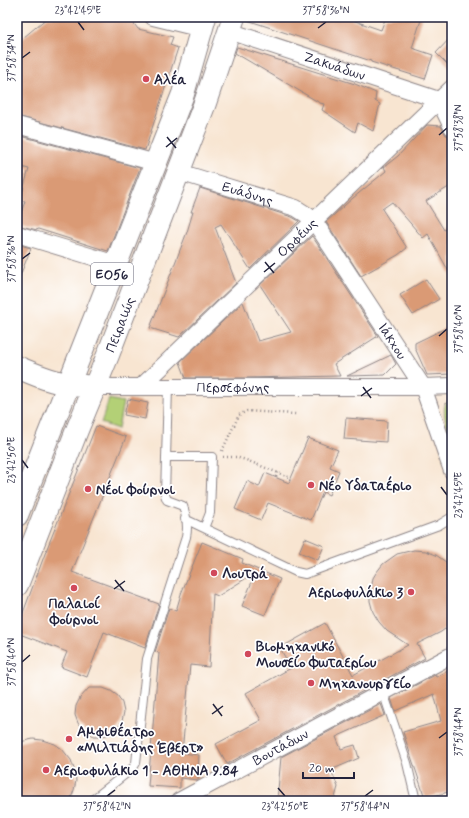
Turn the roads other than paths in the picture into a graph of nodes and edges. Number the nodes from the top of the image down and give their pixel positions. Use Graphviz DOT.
graph roads {
  1 [pos="153,17"];
  2 [pos="204,23"];
  3 [pos="232,24"];
  4 [pos="452,88"];
  5 [pos="439,100"];
  6 [pos="17,124"];
  7 [pos="452,127"];
  8 [pos="156,163"];
  9 [pos="179,172"];
  10 [pos="314,221"];
  11 [pos="17,234"];
  12 [pos="116,264"];
  13 [pos="17,367"];
  14 [pos="69,384"];
  15 [pos="452,386"];
  16 [pos="94,387"];
  17 [pos="141,387"];
  18 [pos="168,387"];
  19 [pos="423,387"];
  20 [pos="166,458"];
  21 [pos="452,471"];
  22 [pos="17,515"];
  23 [pos="452,517"];
  24 [pos="185,519"];
  25 [pos="204,528"];
  26 [pos="17,585"];
  27 [pos="452,655"];
  28 [pos="383,692"];
  29 [pos="202,795"];
  30 [pos="91,801"];
  31 [pos="179,801"];
  32 [pos="416,801"];
  1 -- 2 [label="street"];
  2 -- 8 [label="main road, Πειραιώς / ΕΟ56"];
  3 -- 5 [label="street, Ζακυάδων"];
  3 -- 9 [label="main road, Πειραιώς / ΕΟ56"];
  4 -- 5 [label="street, Ορφέως"];
  5 -- 7 [label="street"];
  5 -- 10 [label="street, Ορφέως"];
  6 -- 8 [label="street"];
  8 -- 12 [label="main road, Πειραιώς / ΕΟ56"];
  9 -- 10 [label="street, Ευάδνης"];
  9 -- 16 [label="main road, Πειραιώς / ΕΟ56"];
  10 -- 17 [label="street, Ορφέως"];
  10 -- 19 [label="street, Ιάκχου"];
  11 -- 12 [label="street"];
  12 -- 14 [label="main road, Πειραιώς / ΕΟ56"];
  13 -- 14 [label="main road, Περσεφόνης"];
  14 -- 16 [label="main road, Περσεφόνης"];
  14 -- 22 [label="main road, Πειραιώς / ΕΟ56"];
  15 -- 19 [label="street, Περσεφόνης"];
  16 -- 17 [label="street, Περσεφόνης"];
  16 -- 26 [label="main road, Πειραιώς / ΕΟ56"];
  17 -- 18 [label="street, Περσεφόνης"];
  18 -- 19 [label="street, Περσεφόνης"];
  18 -- 20 [label="lane"];
  19 -- 21 [label="street, Ιάκχου"];
  20 -- 24 [label="lane"];
  20 -- 25 [label="lane"];
  23 -- 25 [label="lane"];
  24 -- 25 [label="lane"];
  24 -- 30 [label="lane"];
  27 -- 28 [label="street, Βουτάδων"];
  28 -- 29 [label="street, Βουτάδων"];
  28 -- 32 [label="lane"];
  29 -- 31 [label="street, Βουτάδων"];
}
